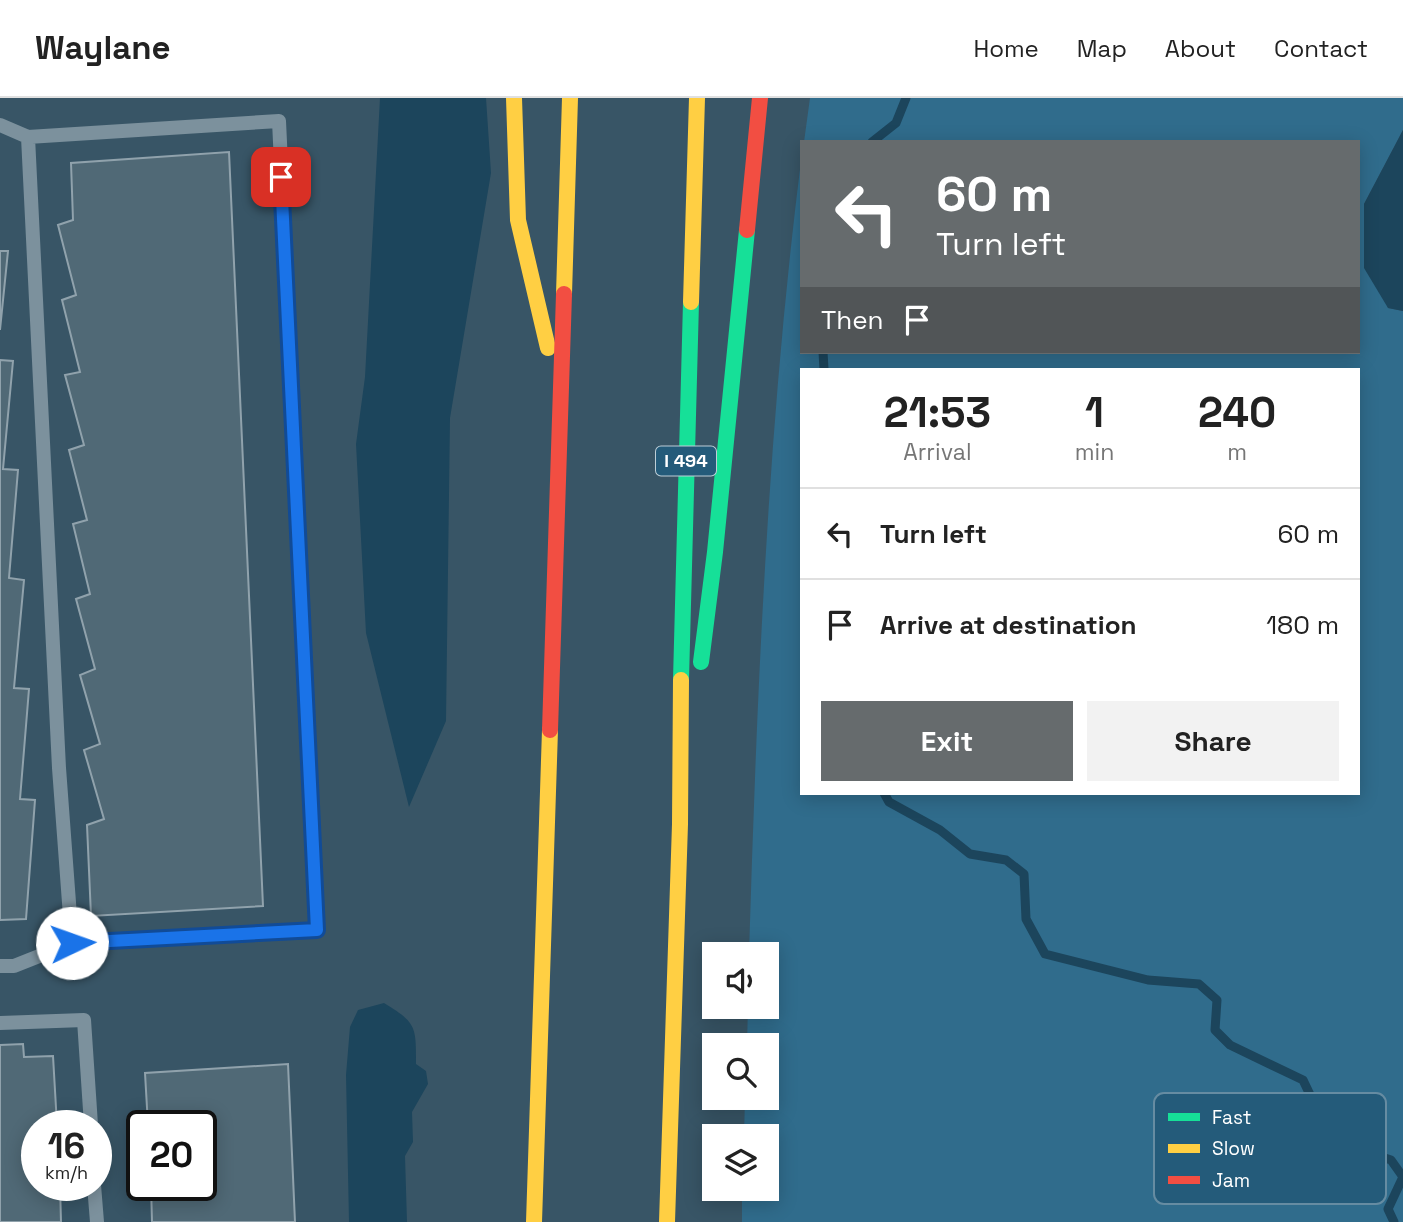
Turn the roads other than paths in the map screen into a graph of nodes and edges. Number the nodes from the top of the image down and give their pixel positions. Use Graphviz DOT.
graph roads {
  1 [pos="514,98"];
  2 [pos="569,98"];
  3 [pos="697,98"];
  4 [pos="760,98"];
  5 [pos="0,125"];
  6 [pos="28,137"];
  7 [pos="560,397"];
  8 [pos="680,824"];
  9 [pos="72,943"];
  10 [pos="0,966"];
  11 [pos="0,1023"];
  12 [pos="89,1110"];
  13 [pos="95,1201"];
  14 [pos="96,1222"];
  15 [pos="534,1222"];
  16 [pos="667,1222"];
  1 -- 7 [label="highway"];
  2 -- 7 [label="highway"];
  3 -- 8 [label="highway, I 494"];
  4 -- 8 [label="highway"];
  5 -- 6 [label="lane"];
  6 -- 9 [label="lane"];
  6 -- 9 [label="lane"];
  7 -- 15 [label="highway"];
  8 -- 16 [label="highway, I 494"];
  9 -- 10 [label="lane"];
  11 -- 12 [label="lane"];
  13 -- 14 [label="lane"];
}
